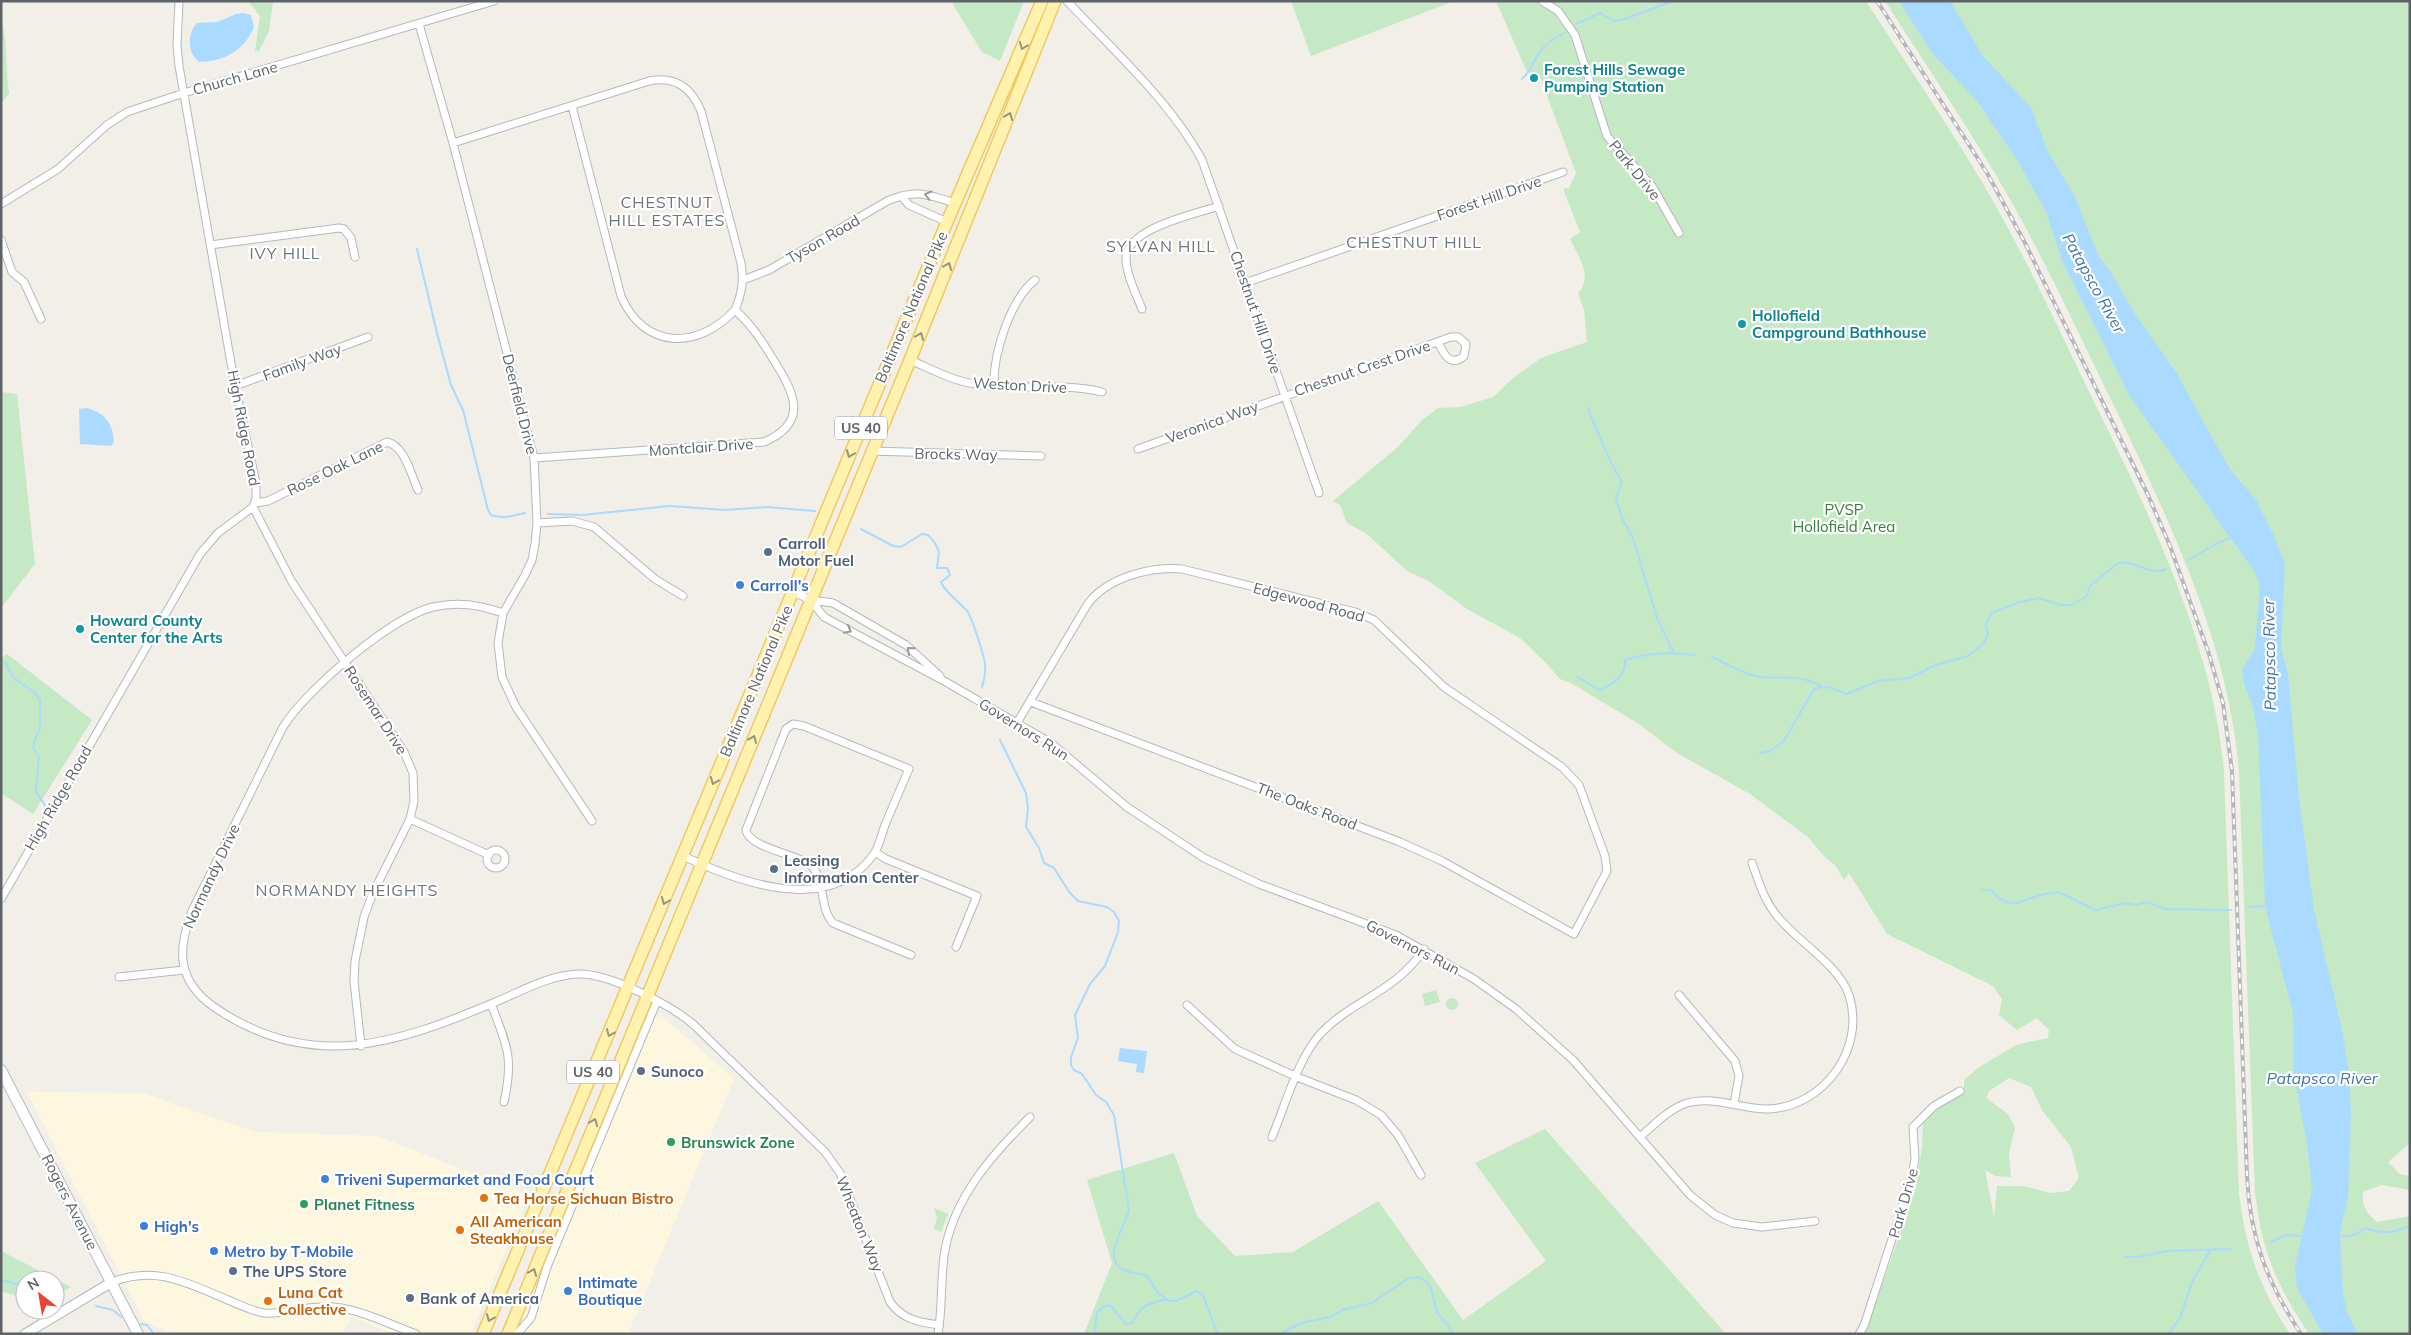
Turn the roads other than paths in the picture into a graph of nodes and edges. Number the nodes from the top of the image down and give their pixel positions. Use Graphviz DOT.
graph roads {
  1 [pos="179,1"];
  2 [pos="494,1"];
  3 [pos="1042,1"];
  4 [pos="1055,1"];
  5 [pos="1067,1"];
  6 [pos="1542,1"];
  7 [pos="419,24"];
  8 [pos="184,93"];
  9 [pos="572,106"];
  10 [pos="453,143"];
  11 [pos="1563,172"];
  12 [pos="901,196"];
  13 [pos="955,203"];
  14 [pos="1,204"];
  15 [pos="1219,206"];
  16 [pos="947,222"];
  17 [pos="1679,233"];
  18 [pos="1,240"];
  19 [pos="210,246"];
  20 [pos="356,257"];
  21 [pos="743,280"];
  22 [pos="1035,280"];
  23 [pos="1245,283"];
  24 [pos="1142,309"];
  25 [pos="735,310"];
  26 [pos="41,319"];
  27 [pos="368,337"];
  28 [pos="1438,342"];
  29 [pos="910,360"];
  30 [pos="235,386"];
  31 [pos="994,386"];
  32 [pos="1102,392"];
  33 [pos="1285,395"];
  34 [pos="1138,449"];
  35 [pos="872,452"];
  36 [pos="1041,456"];
  37 [pos="534,458"];
  38 [pos="418,490"];
  39 [pos="1318,493"];
  40 [pos="254,506"];
  41 [pos="537,523"];
  42 [pos="793,592"];
  43 [pos="683,596"];
  44 [pos="811,600"];
  45 [pos="503,613"];
  46 [pos="345,662"];
  47 [pos="946,682"];
  48 [pos="1031,702"];
  49 [pos="1017,724"];
  50 [pos="410,819"];
  51 [pos="592,821"];
  52 [pos="875,852"];
  53 [pos="489,855"];
  54 [pos="683,856"];
  55 [pos="1752,863"];
  56 [pos="701,864"];
  57 [pos="820,886"];
  58 [pos="1,899"];
  59 [pos="1574,934"];
  60 [pos="956,947"];
  61 [pos="1424,949"];
  62 [pos="911,955"];
  63 [pos="184,970"];
  64 [pos="119,977"];
  65 [pos="629,988"];
  66 [pos="1679,995"];
  67 [pos="646,996"];
  68 [pos="657,1001"];
  69 [pos="490,1004"];
  70 [pos="1187,1005"];
  71 [pos="361,1046"];
  72 [pos="1,1070"];
  73 [pos="1297,1077"];
  74 [pos="1960,1091"];
  75 [pos="504,1102"];
  76 [pos="1734,1104"];
  77 [pos="1030,1117"];
  78 [pos="1641,1136"];
  79 [pos="1272,1137"];
  80 [pos="1421,1175"];
  81 [pos="1815,1221"];
  82 [pos="112,1282"];
  83 [pos="939,1325"];
  84 [pos="25,1334"];
  85 [pos="138,1334"];
  86 [pos="416,1334"];
  87 [pos="483,1334"];
  88 [pos="508,1334"];
  89 [pos="517,1334"];
  90 [pos="938,1334"];
  91 [pos="1859,1334"];
  1 -- 8 [label="street, High Ridge Road"];
  2 -- 7 [label="street, Church Lane"];
  3 -- 13 [label="main road, Baltimore National Pike / US 40, one-way"];
  29 -- 4 [label="main road, Baltimore National Pike / US 40, one-way"];
  5 -- 15 [label="street, Chestnut Hill Drive"];
  6 -- 17 [label="street, Park Drive"];
  7 -- 8 [label="street, Church Lane"];
  7 -- 10 [label="street, Deerfield Drive"];
  8 -- 14 [label="street, Church Lane"];
  8 -- 19 [label="street, High Ridge Road"];
  9 -- 10 [label="street"];
  9 -- 21 [label="street"];
  9 -- 25 [label="street"];
  10 -- 37 [label="street, Deerfield Drive"];
  11 -- 23 [label="street, Forest Hill Drive"];
  13 -- 12 [label="street, Tyson Road, one-way"];
  12 -- 16 [label="street"];
  12 -- 21 [label="street, Tyson Road"];
  13 -- 16 [label="main road, Baltimore National Pike / US 40"];
  15 -- 23 [label="street, Chestnut Hill Drive"];
  15 -- 24 [label="street"];
  16 -- 42 [label="main road, Baltimore National Pike / US 40, one-way"];
  18 -- 26 [label="street"];
  19 -- 20 [label="street"];
  19 -- 30 [label="street, High Ridge Road"];
  21 -- 25 [label="street"];
  22 -- 31 [label="street"];
  23 -- 33 [label="street, Chestnut Hill Drive"];
  25 -- 37 [label="street, Montclair Drive"];
  27 -- 30 [label="street, Family Way"];
  28 -- 28 [label="street, Chestnut Crest Drive"];
  28 -- 33 [label="street, Chestnut Crest Drive"];
  29 -- 31 [label="street, Weston Drive"];
  29 -- 35 [label="main road, Baltimore National Pike / US 40"];
  30 -- 40 [label="street, High Ridge Road"];
  31 -- 32 [label="street, Weston Drive"];
  33 -- 34 [label="street, Veronica Way"];
  33 -- 39 [label="street, Chestnut Hill Drive"];
  35 -- 36 [label="street, Brocks Way"];
  35 -- 44 [label="main road, Baltimore National Pike / US 40"];
  37 -- 41 [label="street, Deerfield Drive"];
  38 -- 40 [label="street, Rose Oak Lane"];
  40 -- 46 [label="street, Rosemar Drive"];
  40 -- 58 [label="street, High Ridge Road"];
  41 -- 43 [label="street"];
  41 -- 45 [label="street, Deerfield Drive"];
  42 -- 44 [label="street, Governors Run"];
  42 -- 54 [label="main road, Baltimore National Pike / US 40, one-way"];
  44 -- 47 [label="street, Governors Run, one-way"];
  47 -- 44 [label="street, Governors Run, one-way"];
  56 -- 44 [label="main road, Baltimore National Pike / US 40, one-way"];
  45 -- 46 [label="street, Normandy Drive"];
  45 -- 51 [label="street, Deerfield Drive"];
  46 -- 50 [label="street, Rosemar Drive"];
  46 -- 63 [label="street, Normandy Drive"];
  47 -- 49 [label="street, Governors Run"];
  48 -- 49 [label="street, Edgewood Road"];
  48 -- 59 [label="street, The Oaks Road"];
  48 -- 59 [label="street, Edgewood Road"];
  49 -- 61 [label="street, Governors Run"];
  50 -- 53 [label="street"];
  50 -- 71 [label="street, Rosemar Drive"];
  52 -- 57 [label="street"];
  52 -- 57 [label="street"];
  52 -- 60 [label="street"];
  54 -- 56 [label="street"];
  54 -- 65 [label="main road, Baltimore National Pike / US 40, one-way"];
  55 -- 76 [label="street"];
  56 -- 57 [label="street"];
  56 -- 67 [label="main road, Baltimore National Pike / US 40"];
  57 -- 62 [label="street"];
  61 -- 73 [label="street"];
  61 -- 78 [label="street, Governors Run"];
  63 -- 64 [label="street"];
  63 -- 71 [label="street, Normandy Drive"];
  65 -- 67 [label="street, Normandy Drive"];
  65 -- 69 [label="street, Normandy Drive"];
  65 -- 87 [label="main road, Baltimore National Pike / US 40, one-way"];
  66 -- 76 [label="street"];
  67 -- 68 [label="street, Wheaton Way"];
  88 -- 67 [label="main road, Baltimore National Pike / US 40, one-way"];
  68 -- 83 [label="street, Wheaton Way"];
  68 -- 89 [label="street"];
  69 -- 71 [label="street, Normandy Drive"];
  69 -- 75 [label="street"];
  70 -- 73 [label="street"];
  72 -- 82 [label="main road, Rogers Avenue"];
  73 -- 79 [label="street"];
  73 -- 80 [label="street"];
  74 -- 91 [label="street, Park Drive"];
  76 -- 78 [label="street"];
  77 -- 83 [label="street"];
  78 -- 81 [label="street, Governors Run"];
  82 -- 84 [label="street"];
  82 -- 85 [label="main road, Rogers Avenue"];
  82 -- 86 [label="street"];
  83 -- 90 [label="street"];
}
